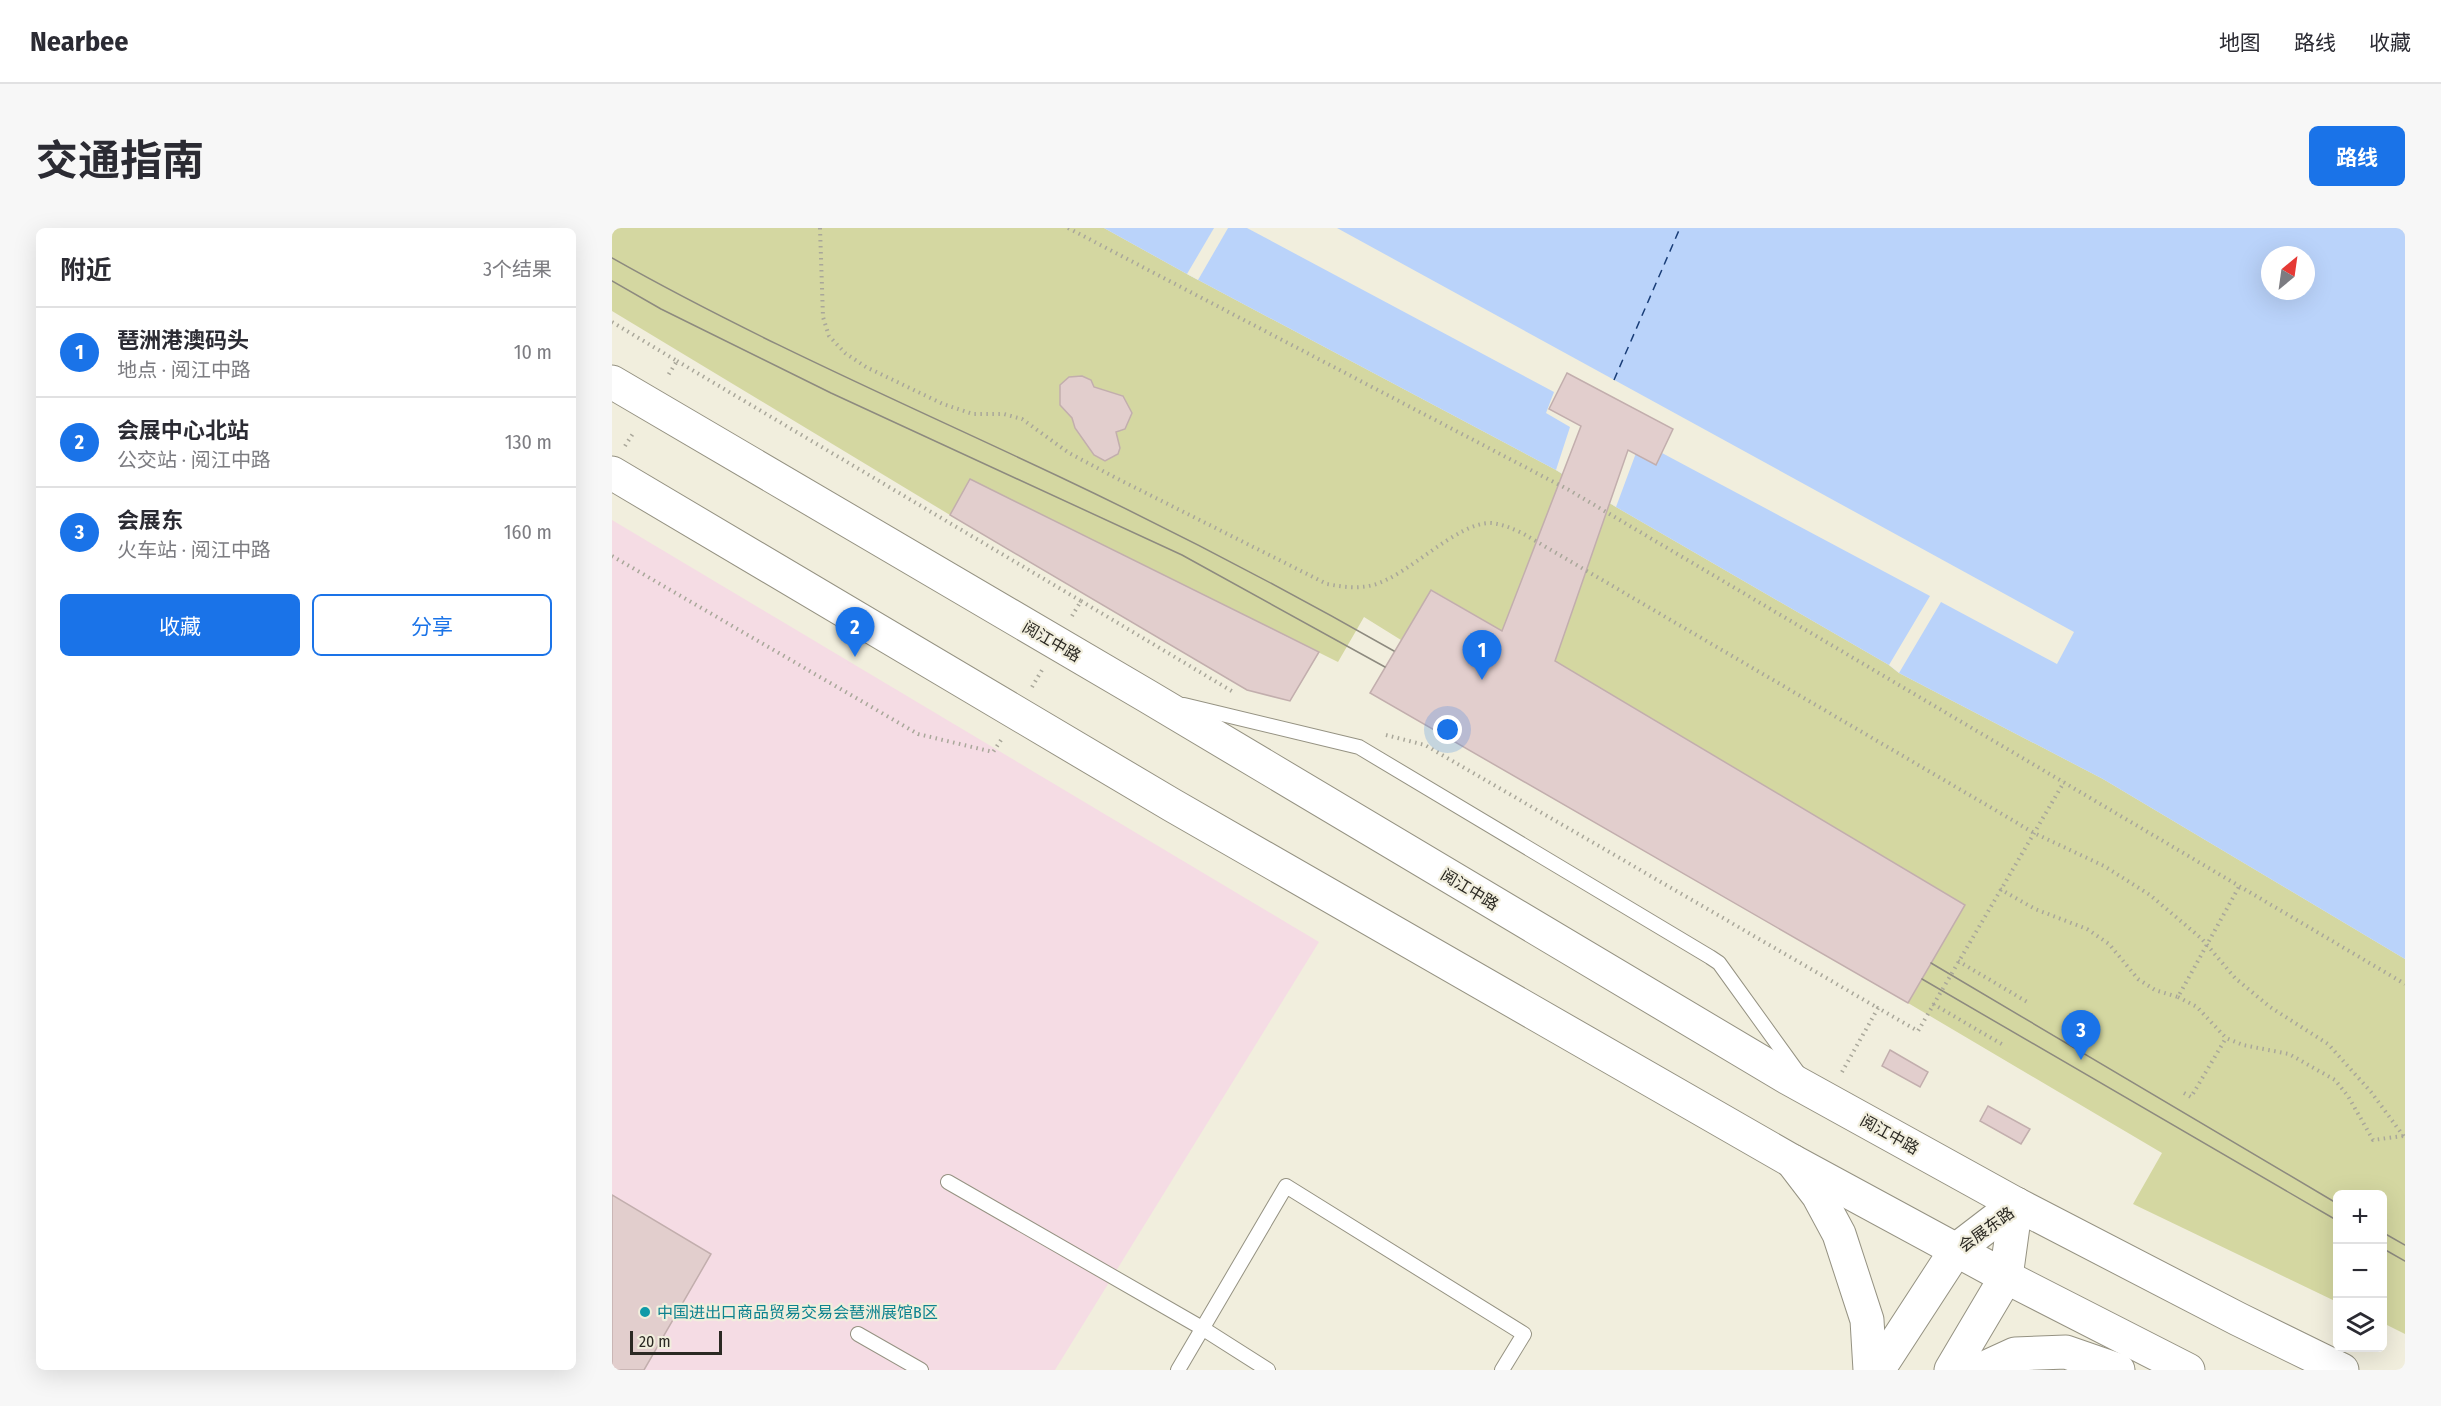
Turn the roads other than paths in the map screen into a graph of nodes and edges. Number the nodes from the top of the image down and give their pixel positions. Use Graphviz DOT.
graph roads {
  1 [pos="612,382"];
  2 [pos="612,473"];
  3 [pos="1147,696"];
  4 [pos="1818,1095"];
  5 [pos="1792,1161"];
  6 [pos="948,1182"];
  7 [pos="2016,1204"];
  8 [pos="1956,1250"];
  9 [pos="2006,1277"];
  10 [pos="1202,1328"];
  11 [pos="858,1334"];
  12 [pos="921,1370"];
  13 [pos="1178,1370"];
  14 [pos="1268,1370"];
  15 [pos="1502,1370"];
  16 [pos="1870,1370"];
  17 [pos="1878,1370"];
  18 [pos="1951,1370"];
  19 [pos="1980,1370"];
  20 [pos="2118,1370"];
  21 [pos="2188,1370"];
  22 [pos="2342,1370"];
  1 -- 3 [label="main road, 阅江中路"];
  2 -- 5 [label="main road"];
  3 -- 4 [label="main road, 阅江中路"];
  3 -- 4 [label="lane"];
  4 -- 7 [label="main road, 阅江中路"];
  5 -- 8 [label="main road"];
  5 -- 16 [label="main road"];
  6 -- 10 [label="lane"];
  7 -- 8 [label="main road, 会展东路"];
  7 -- 9 [label="main road, 会展东路"];
  7 -- 22 [label="main road, 阅江中路"];
  8 -- 9 [label="main road"];
  8 -- 17 [label="main road, 会展东路"];
  9 -- 18 [label="main road, 会展东路"];
  9 -- 21 [label="main road"];
  10 -- 13 [label="lane"];
  10 -- 14 [label="lane"];
  10 -- 15 [label="lane"];
  11 -- 12 [label="lane"];
  19 -- 20 [label="main road"];
}
